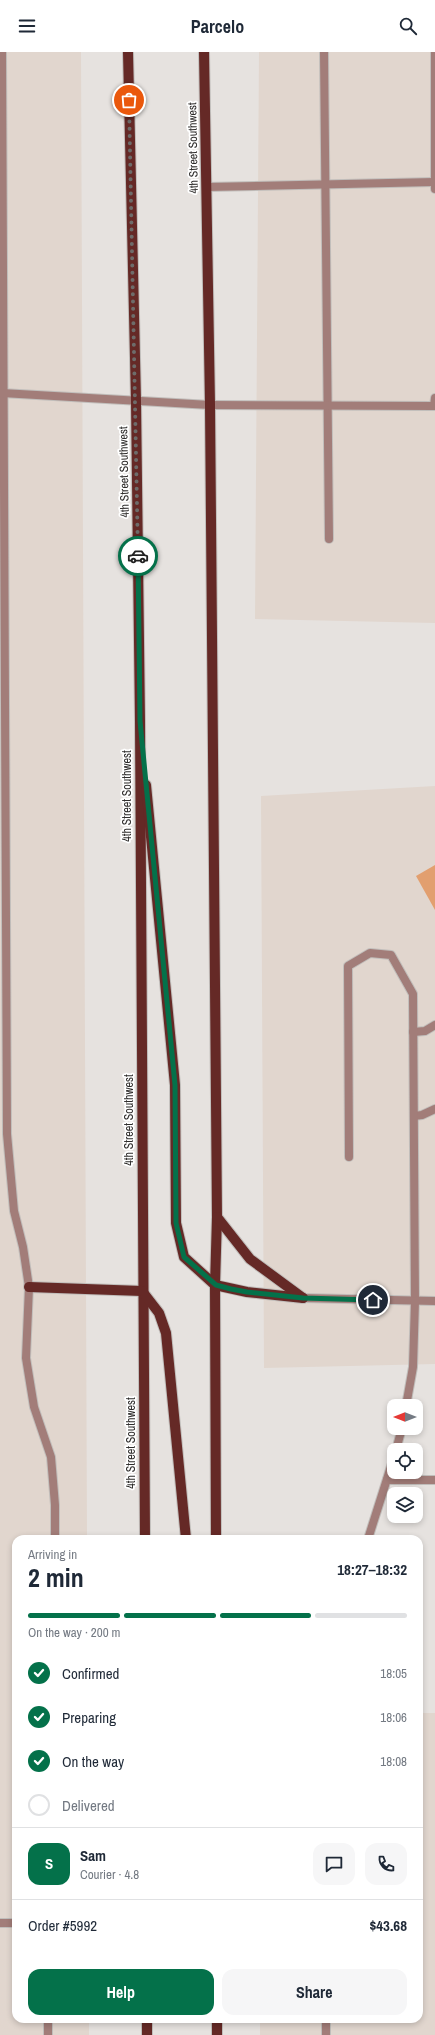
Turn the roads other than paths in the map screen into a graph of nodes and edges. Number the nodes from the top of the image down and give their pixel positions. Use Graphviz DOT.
graph roads {
  1 [pos="2,52"];
  2 [pos="128,52"];
  3 [pos="204,52"];
  4 [pos="324,52"];
  5 [pos="435,52"];
  6 [pos="325,185"];
  7 [pos="434,186"];
  8 [pos="206,187"];
  9 [pos="2,393"];
  10 [pos="435,398"];
  11 [pos="136,401"];
  12 [pos="210,405"];
  13 [pos="326,406"];
  14 [pos="329,539"];
  15 [pos="140,721"];
  16 [pos="435,1025"];
  17 [pos="413,1032"];
  18 [pos="435,1109"];
  19 [pos="414,1116"];
  20 [pos="349,1156"];
  21 [pos="218,1217"];
  22 [pos="216,1285"];
  23 [pos="29,1287"];
  24 [pos="142,1291"];
  25 [pos="303,1298"];
  26 [pos="415,1301"];
  27 [pos="435,1301"];
  28 [pos="407,1399"];
  29 [pos="387,1480"];
  30 [pos="435,1480"];
  31 [pos="55,1535"];
  32 [pos="145,1535"];
  33 [pos="186,1535"];
  34 [pos="216,1535"];
  35 [pos="369,1535"];
  36 [pos="0,1923"];
  37 [pos="12,1923"];
  38 [pos="48,2023"];
  39 [pos="147,2023"];
  40 [pos="217,2023"];
  41 [pos="326,2023"];
  42 [pos="48,2035"];
  43 [pos="147,2035"];
  44 [pos="217,2035"];
  45 [pos="326,2035"];
  1 -- 9 [label="street"];
  2 -- 11 [label="main road, 4th Street Southwest"];
  3 -- 8 [label="main road, 4th Street Southwest"];
  4 -- 6 [label="street"];
  5 -- 7 [label="street"];
  6 -- 7 [label="street"];
  6 -- 8 [label="street"];
  6 -- 13 [label="street"];
  8 -- 12 [label="main road, 4th Street Southwest"];
  9 -- 11 [label="street"];
  9 -- 23 [label="street"];
  10 -- 13 [label="street"];
  11 -- 12 [label="street"];
  11 -- 15 [label="main road, 4th Street Southwest"];
  12 -- 13 [label="street"];
  12 -- 21 [label="main road, 4th Street Southwest"];
  13 -- 14 [label="street"];
  15 -- 22 [label="main road"];
  15 -- 24 [label="main road, 4th Street Southwest"];
  16 -- 17 [label="street"];
  17 -- 19 [label="street"];
  17 -- 20 [label="street"];
  18 -- 19 [label="street"];
  19 -- 26 [label="street"];
  21 -- 22 [label="main road, 4th Street Southwest"];
  21 -- 25 [label="main road"];
  22 -- 25 [label="main road"];
  22 -- 34 [label="main road, 4th Street Southwest"];
  23 -- 24 [label="main road"];
  23 -- 31 [label="street"];
  24 -- 32 [label="main road, 4th Street Southwest"];
  24 -- 33 [label="main road"];
  25 -- 26 [label="street"];
  26 -- 27 [label="street"];
  26 -- 28 [label="street"];
  29 -- 30 [label="street"];
  29 -- 35 [label="street"];
  36 -- 37 [label="street"];
  38 -- 42 [label="street"];
  39 -- 43 [label="main road"];
  40 -- 44 [label="main road"];
  41 -- 45 [label="street"];
}
